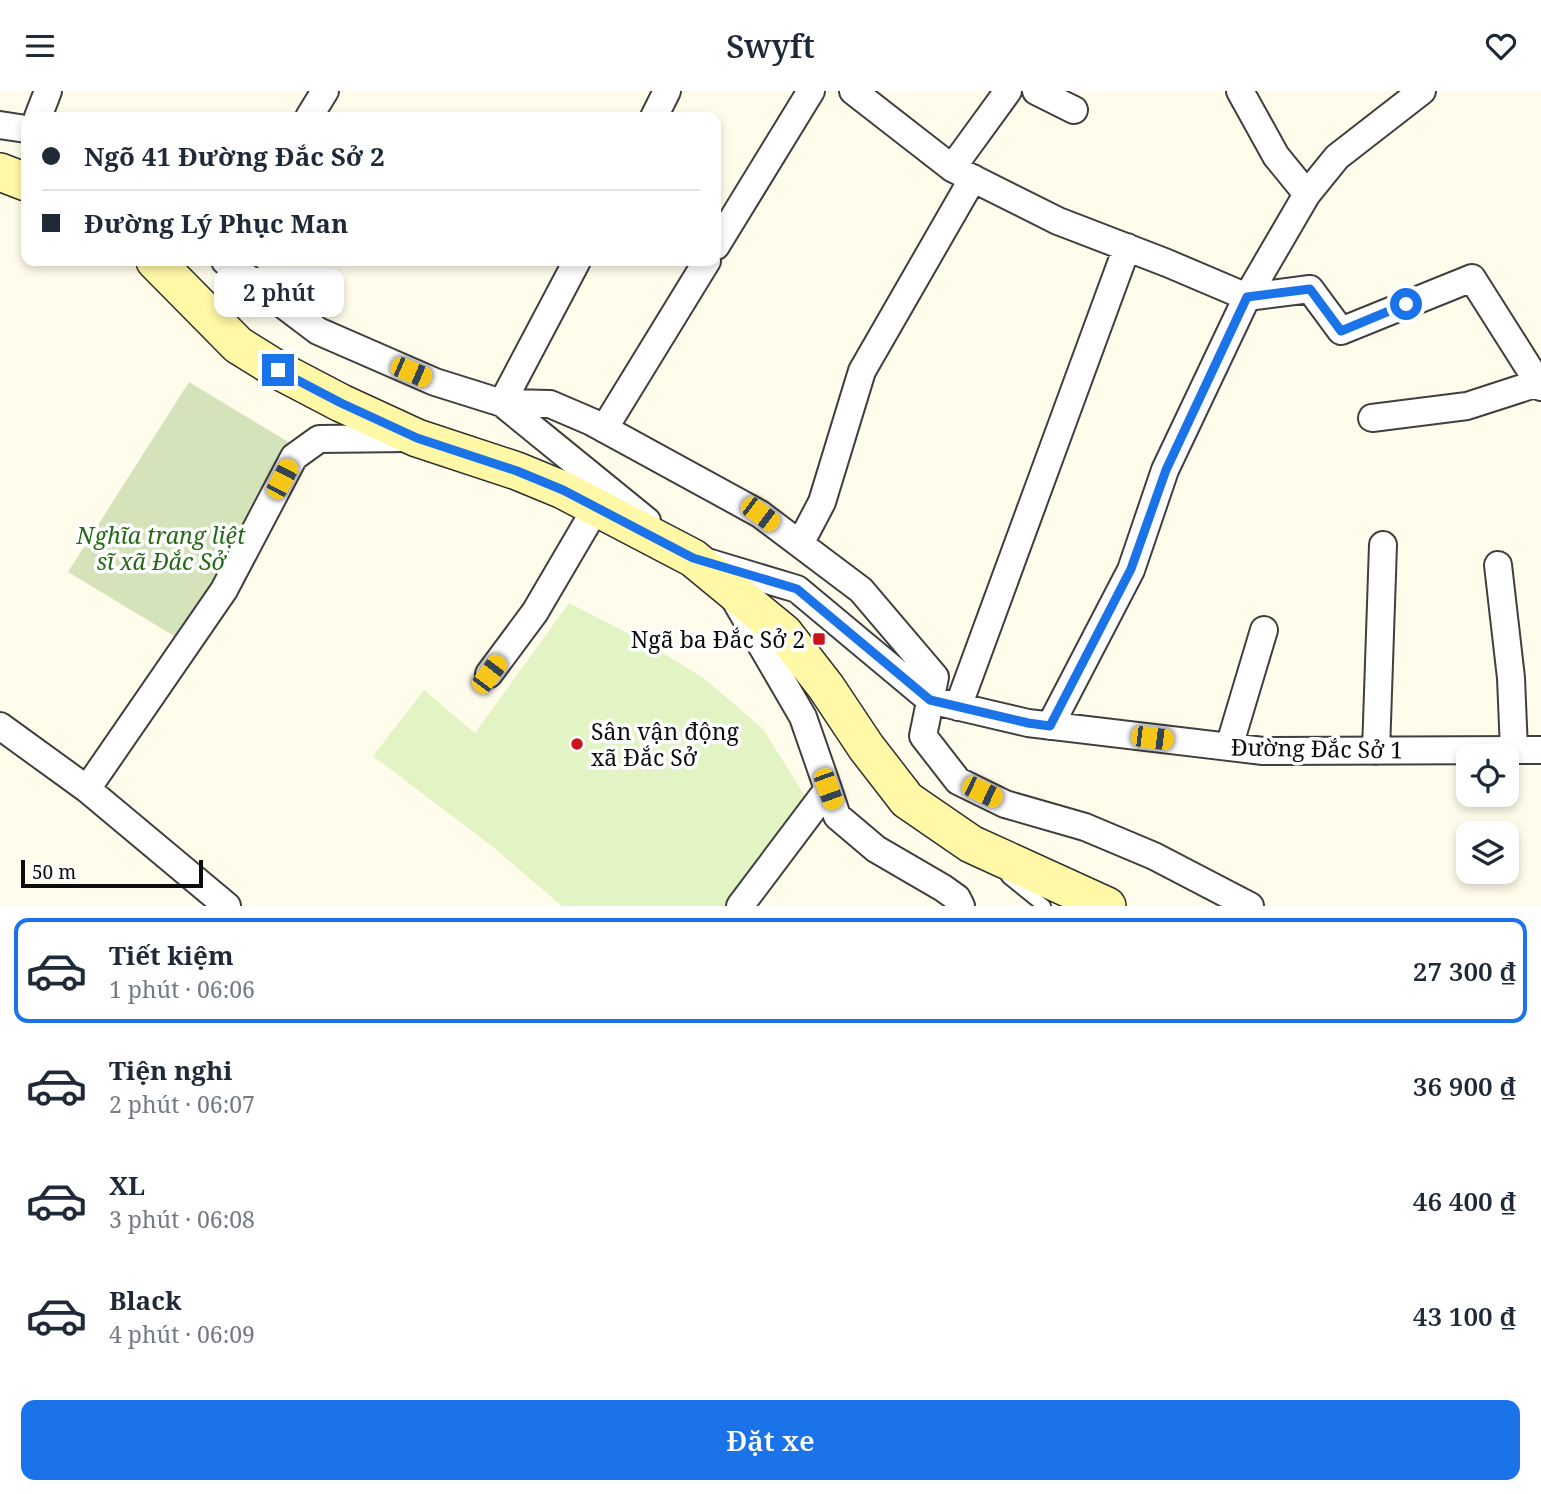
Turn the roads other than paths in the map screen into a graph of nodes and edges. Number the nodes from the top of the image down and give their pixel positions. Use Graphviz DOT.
graph roads {
  1 [pos="48,91"];
  2 [pos="325,91"];
  3 [pos="667,91"];
  4 [pos="811,91"];
  5 [pos="853,91"];
  6 [pos="1008,91"];
  7 [pos="1036,91"];
  8 [pos="1240,91"];
  9 [pos="1422,91"];
  10 [pos="1074,110"];
  11 [pos="40,112"];
  12 [pos="312,112"];
  13 [pos="656,112"];
  14 [pos="0,125"];
  15 [pos="21,128"];
  16 [pos="0,172"];
  17 [pos="963,173"];
  18 [pos="21,181"];
  19 [pos="1307,194"];
  20 [pos="721,238"];
  21 [pos="1127,247"];
  22 [pos="160,266"];
  23 [pos="232,266"];
  24 [pos="574,266"];
  25 [pos="704,266"];
  26 [pos="1247,297"];
  27 [pos="1540,385"];
  28 [pos="502,403"];
  29 [pos="1372,418"];
  30 [pos="604,429"];
  31 [pos="417,438"];
  32 [pos="596,508"];
  33 [pos="800,544"];
  34 [pos="1384,545"];
  35 [pos="693,558"];
  36 [pos="1497,565"];
  37 [pos="725,584"];
  38 [pos="1264,630"];
  39 [pos="489,674"];
  40 [pos="930,700"];
  41 [pos="958,706"];
  42 [pos="0,726"];
  43 [pos="1050,726"];
  44 [pos="1514,744"];
  45 [pos="1229,747"];
  46 [pos="1456,750"];
  47 [pos="1519,750"];
  48 [pos="1541,750"];
  49 [pos="1376,751"];
  50 [pos="87,789"];
  51 [pos="828,789"];
  52 [pos="971,844"];
  53 [pos="226,906"];
  54 [pos="740,906"];
  55 [pos="961,906"];
  56 [pos="1044,906"];
  57 [pos="1107,906"];
  58 [pos="1250,906"];
  1 -- 11 [label="street"];
  2 -- 12 [label="street"];
  3 -- 13 [label="street"];
  4 -- 20 [label="street"];
  5 -- 17 [label="street"];
  6 -- 17 [label="street"];
  7 -- 10 [label="street"];
  8 -- 19 [label="street"];
  9 -- 19 [label="street"];
  14 -- 15 [label="street"];
  16 -- 18 [label="main road"];
  17 -- 21 [label="street"];
  17 -- 33 [label="street"];
  19 -- 26 [label="street"];
  21 -- 26 [label="street"];
  21 -- 41 [label="street"];
  22 -- 31 [label="main road"];
  23 -- 28 [label="street"];
  24 -- 28 [label="street"];
  25 -- 30 [label="street"];
  26 -- 27 [label="street"];
  26 -- 43 [label="street"];
  27 -- 29 [label="street"];
  28 -- 30 [label="street"];
  28 -- 35 [label="street"];
  30 -- 33 [label="street"];
  31 -- 32 [label="main road"];
  31 -- 50 [label="street"];
  32 -- 35 [label="main road"];
  32 -- 39 [label="street"];
  33 -- 40 [label="street"];
  34 -- 49 [label="street"];
  35 -- 37 [label="main road"];
  35 -- 40 [label="street"];
  36 -- 44 [label="street"];
  37 -- 51 [label="street"];
  37 -- 52 [label="main road"];
  38 -- 45 [label="street"];
  40 -- 41 [label="street, Đường Đắc Sở 1"];
  40 -- 58 [label="street"];
  41 -- 43 [label="street, Đường Đắc Sở 1"];
  42 -- 50 [label="street"];
  43 -- 45 [label="street, Đường Đắc Sở 1"];
  45 -- 49 [label="street, Đường Đắc Sở 1"];
  46 -- 49 [label="street, Đường Đắc Sở 1"];
  47 -- 48 [label="street, Đường Đắc Sở 1"];
  50 -- 53 [label="street"];
  51 -- 54 [label="street"];
  51 -- 55 [label="street"];
  52 -- 56 [label="lane"];
  52 -- 57 [label="main road"];
}
